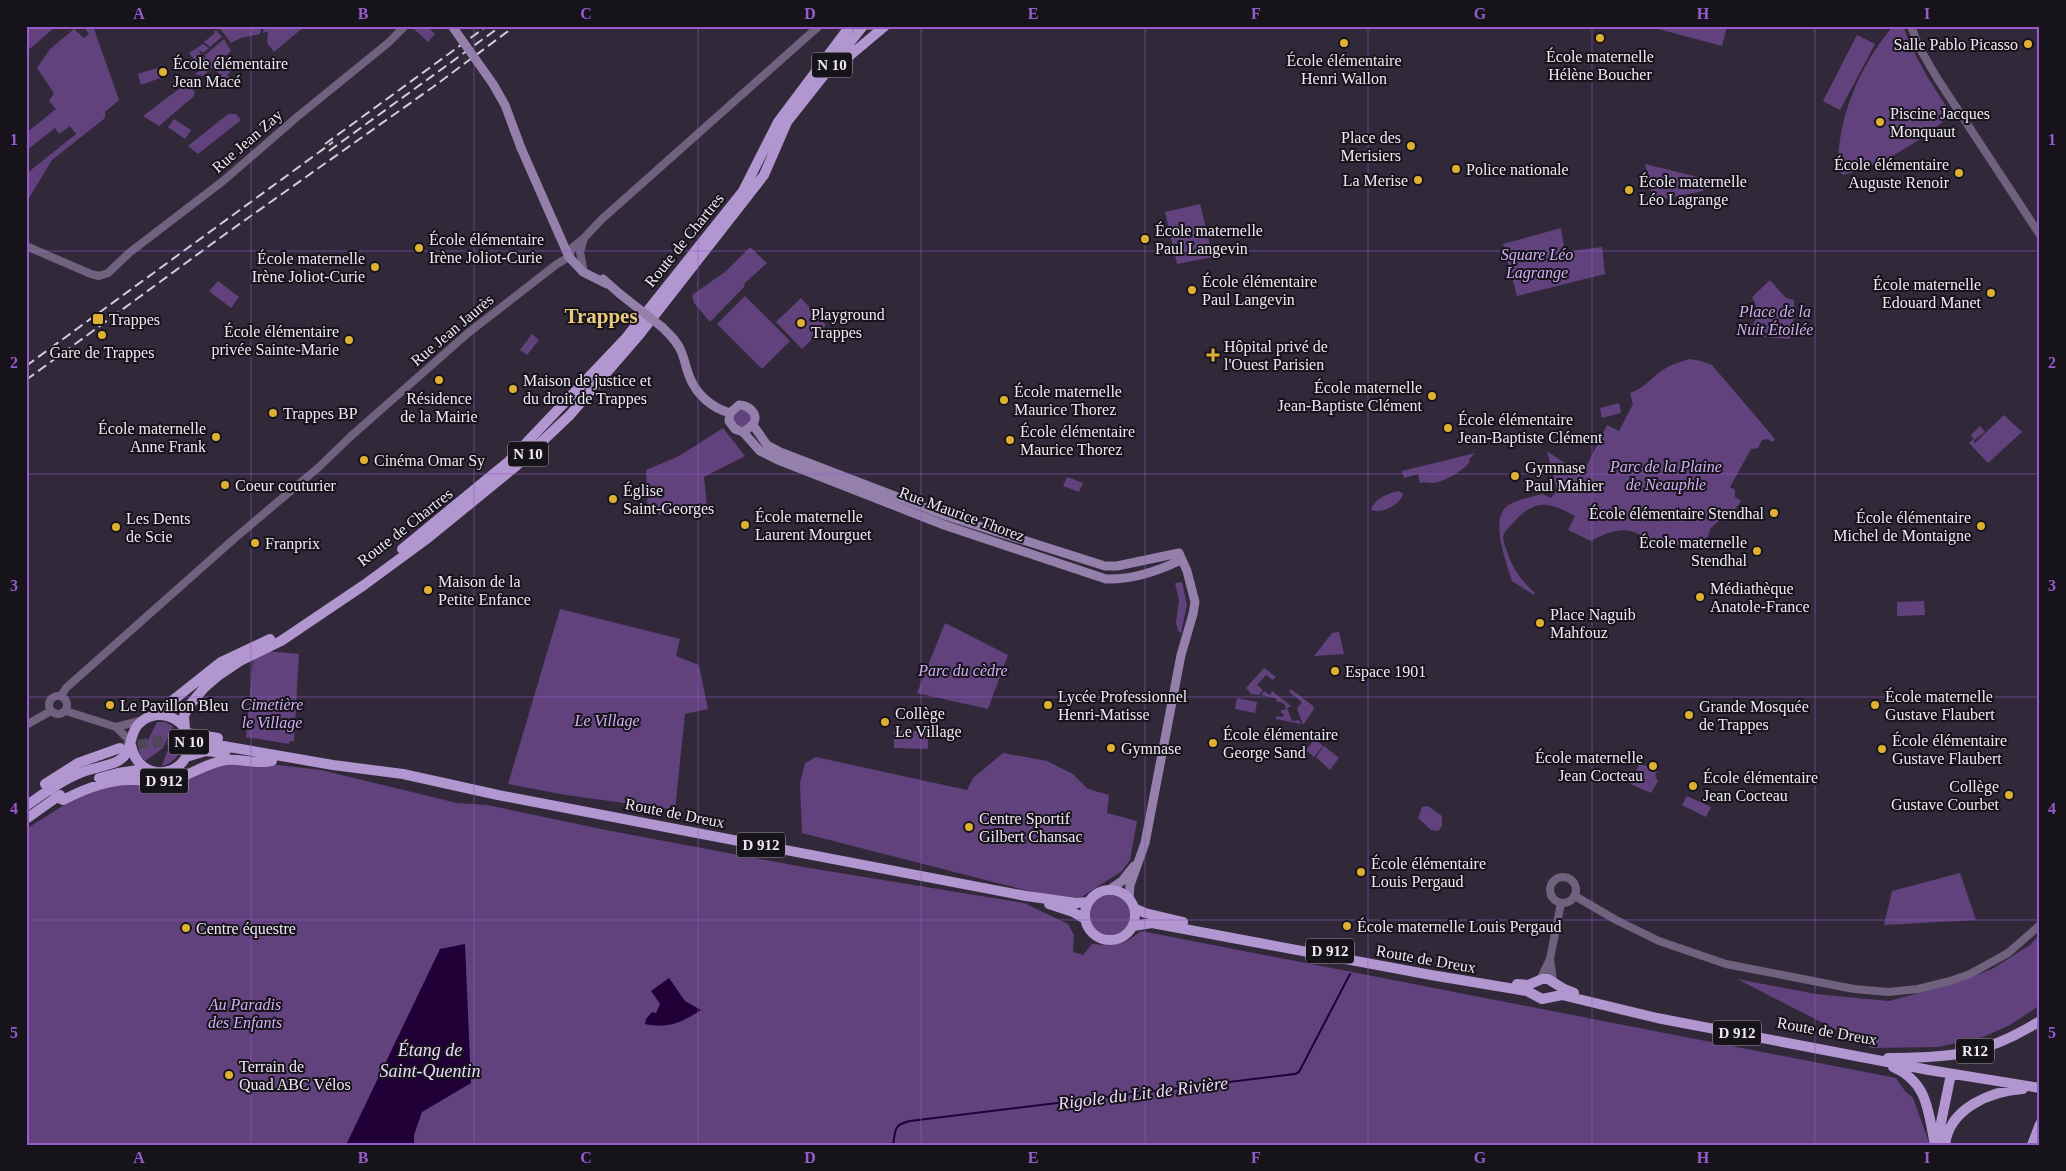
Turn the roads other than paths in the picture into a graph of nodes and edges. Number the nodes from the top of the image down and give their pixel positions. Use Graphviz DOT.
graph roads {
  1 [pos="405,26"];
  2 [pos="452,26"];
  3 [pos="819,26"];
  4 [pos="850,26"];
  5 [pos="875,26"];
  6 [pos="885,26"];
  7 [pos="1911,26"];
  8 [pos="862,27"];
  9 [pos="802,102"];
  10 [pos="2040,235"];
  11 [pos="584,238"];
  12 [pos="26,246"];
  13 [pos="569,257"];
  14 [pos="583,267"];
  15 [pos="607,284"];
  16 [pos="730,413"];
  17 [pos="753,425"];
  18 [pos="743,432"];
  19 [pos="1181,559"];
  20 [pos="61,696"];
  21 [pos="51,711"];
  22 [pos="66,711"];
  23 [pos="148,718"];
  24 [pos="26,725"];
  25 [pos="116,727"];
  26 [pos="186,731"];
  27 [pos="206,743"];
  28 [pos="131,744"];
  29 [pos="120,748"];
  30 [pos="186,757"];
  31 [pos="272,761"];
  32 [pos="145,769"];
  33 [pos="393,773"];
  34 [pos="495,795"];
  35 [pos="56,797"];
  36 [pos="26,798"];
  37 [pos="26,806"];
  38 [pos="26,819"];
  39 [pos="1140,858"];
  40 [pos="1109,890"];
  41 [pos="1026,896"];
  42 [pos="1574,896"];
  43 [pos="1088,902"];
  44 [pos="1561,902"];
  45 [pos="1132,904"];
  46 [pos="1085,919"];
  47 [pos="2040,925"];
  48 [pos="1133,926"];
  49 [pos="1550,959"];
  50 [pos="1539,981"];
  51 [pos="1554,983"];
  52 [pos="1537,995"];
  53 [pos="1553,996"];
  54 [pos="2040,1021"];
  55 [pos="1887,1058"];
  56 [pos="1868,1059"];
  57 [pos="1956,1073"];
  58 [pos="2038,1088"];
  59 [pos="2040,1124"];
  60 [pos="1935,1145"];
  61 [pos="1945,1145"];
  62 [pos="2032,1145"];
  1 -- 12 [label="street, Rue Jean Zay"];
  2 -- 13 [label="main road, bridge"];
  3 -- 11 [label="street, Rue Jean Jaurès"];
  4 -- 23 [label="main road, Route de Chartres / N 10"];
  5 -- 8 [label="street"];
  6 -- 9 [label="main road"];
  7 -- 10 [label="street"];
  8 -- 9 [label="main road, Route de Chartres / N 10"];
  9 -- 26 [label="main road, Route de Chartres / N 10"];
  11 -- 13 [label="street, Rue Jean Jaurès"];
  11 -- 14 [label="street"];
  13 -- 14 [label="main road"];
  13 -- 15 [label="main road"];
  13 -- 20 [label="street, Rue Jean Jaurès"];
  14 -- 15 [label="main road"];
  15 -- 16 [label="main road, bridge"];
  16 -- 17 [label="main road"];
  16 -- 18 [label="main road"];
  17 -- 18 [label="main road"];
  17 -- 19 [label="main road, Rue Maurice Thorez"];
  18 -- 19 [label="main road, Rue Maurice Thorez"];
  19 -- 39 [label="main road"];
  20 -- 21 [label="street"];
  20 -- 22 [label="street"];
  21 -- 22 [label="street"];
  21 -- 24 [label="street"];
  22 -- 25 [label="street"];
  23 -- 25 [label="street"];
  23 -- 26 [label="main road, N 10"];
  23 -- 28 [label="main road, N 10"];
  25 -- 28 [label="street"];
  26 -- 30 [label="main road, N 10"];
  26 -- 33 [label="main road, Route de Dreux / D 912"];
  27 -- 33 [label="main road, Route de Dreux"];
  28 -- 32 [label="main road"];
  28 -- 37 [label="main road, N 10"];
  29 -- 36 [label="main road"];
  30 -- 31 [label="main road, Route de Dreux"];
  30 -- 32 [label="main road, N 10"];
  31 -- 34 [label="main road, Route de Dreux"];
  31 -- 35 [label="main road, Route de Dreux / D 912"];
  32 -- 35 [label="main road"];
  33 -- 34 [label="main road, Route de Dreux / D 912"];
  34 -- 41 [label="main road, Route de Dreux / D 912"];
  35 -- 38 [label="main road"];
  39 -- 40 [label="main road"];
  39 -- 45 [label="main road"];
  40 -- 43 [label="main road"];
  40 -- 45 [label="main road"];
  41 -- 43 [label="main road, Route de Dreux / D 912"];
  41 -- 46 [label="main road, Route de Dreux / D 912"];
  42 -- 44 [label="street"];
  42 -- 44 [label="street"];
  42 -- 47 [label="street"];
  43 -- 46 [label="main road"];
  44 -- 49 [label="street"];
  45 -- 48 [label="main road"];
  45 -- 50 [label="main road, Route de Dreux / D 912"];
  46 -- 48 [label="main road"];
  48 -- 52 [label="main road, Route de Dreux / D 912"];
  49 -- 50 [label="street"];
  49 -- 51 [label="street"];
  50 -- 51 [label="main road"];
  50 -- 52 [label="main road"];
  51 -- 53 [label="main road"];
  51 -- 55 [label="main road, Route de Dreux / D 912"];
  52 -- 53 [label="main road"];
  53 -- 56 [label="main road, Route de Dreux / D 912"];
  54 -- 55 [label="main road, R12"];
  55 -- 57 [label="main road, Route de Dreux / D 912"];
  56 -- 57 [label="main road, Route de Dreux / D 912"];
  56 -- 60 [label="main road"];
  57 -- 58 [label="main road, Route de Dreux / D 912"];
  57 -- 60 [label="main road"];
  58 -- 61 [label="main road"];
  59 -- 62 [label="main road"];
}
